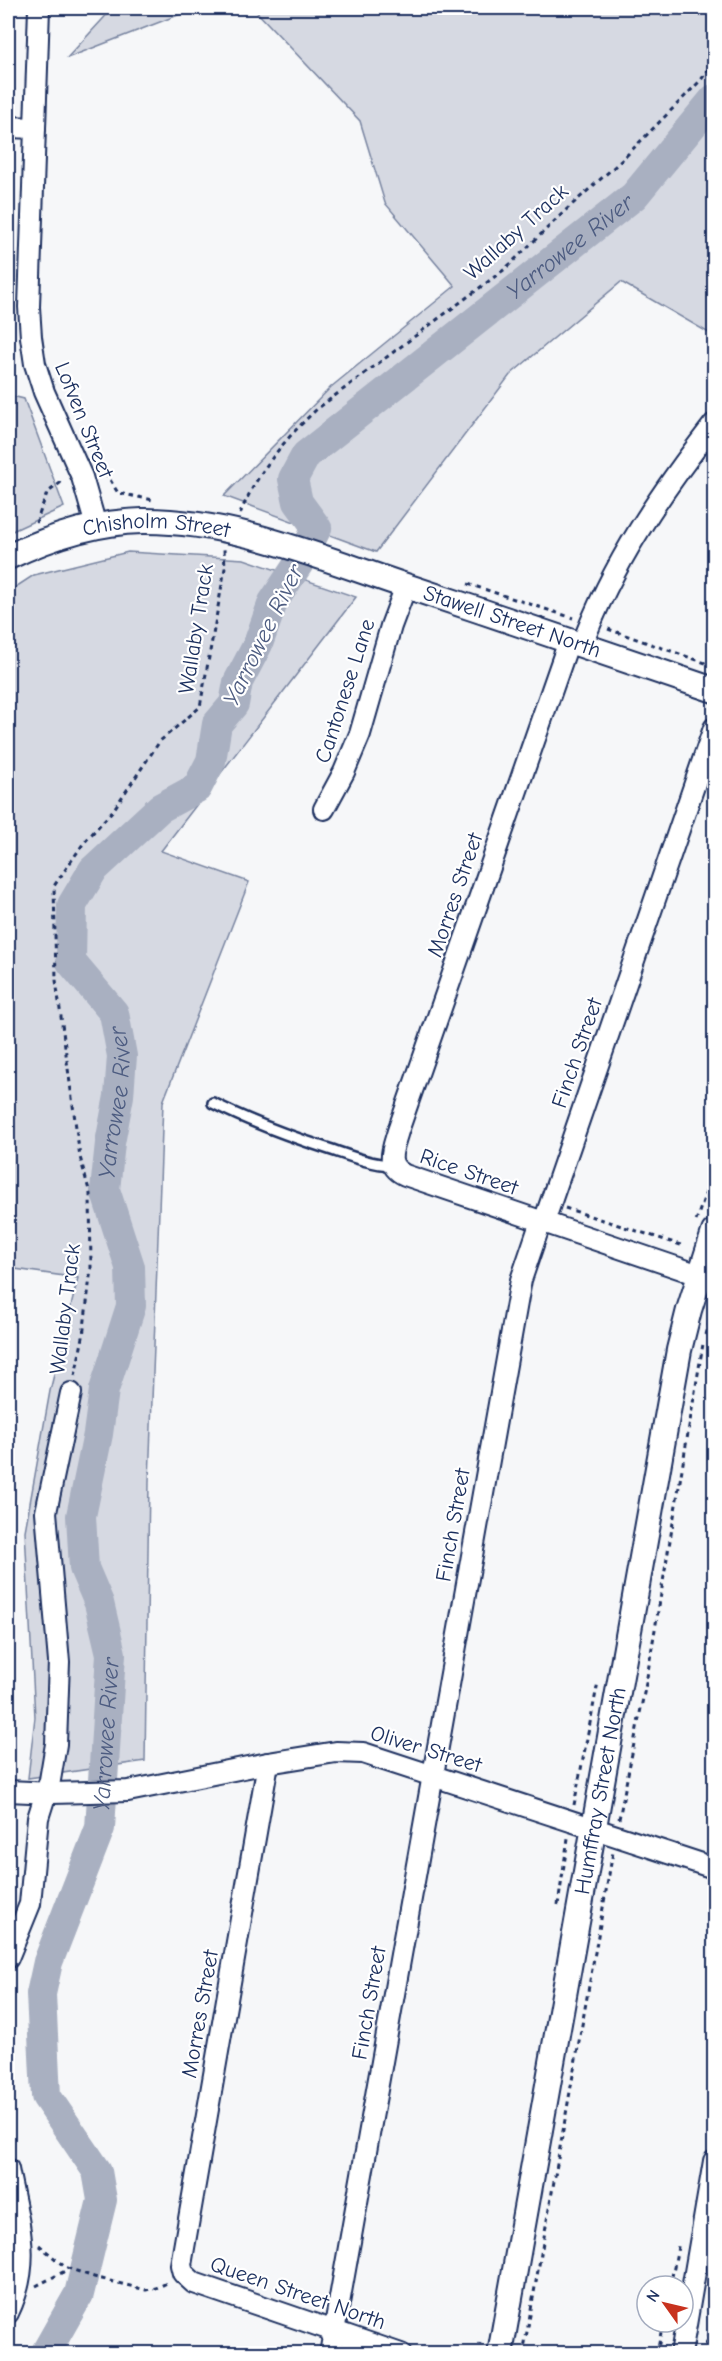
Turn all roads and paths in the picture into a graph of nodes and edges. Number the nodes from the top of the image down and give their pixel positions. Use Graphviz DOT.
graph roads {
  1 [pos="39,8"];
  2 [pos="714,61"];
  3 [pos="8,127"];
  4 [pos="35,128"];
  5 [pos="714,424"];
  6 [pos="80,471"];
  7 [pos="157,500"];
  8 [pos="234,520"];
  9 [pos="36,524"];
  10 [pos="96,526"];
  11 [pos="315,555"];
  12 [pos="8,557"];
  13 [pos="406,586"];
  14 [pos="576,643"];
  15 [pos="714,690"];
  16 [pos="714,728"];
  17 [pos="324,809"];
  18 [pos="213,1102"];
  19 [pos="392,1165"];
  20 [pos="714,1169"];
  21 [pos="564,1207"];
  22 [pos="542,1222"];
  23 [pos="705,1228"];
  24 [pos="684,1246"];
  25 [pos="707,1277"];
  26 [pos="714,1305"];
  27 [pos="71,1394"];
  28 [pos="268,1763"];
  29 [pos="434,1774"];
  30 [pos="8,1791"];
  31 [pos="46,1793"];
  32 [pos="605,1831"];
  33 [pos="714,1868"];
  34 [pos="8,1958"];
  35 [pos="714,2161"];
  36 [pos="8,2169"];
  37 [pos="19,2226"];
  38 [pos="679,2242"];
  39 [pos="68,2269"];
  40 [pos="183,2273"];
  41 [pos="672,2274"];
  42 [pos="11,2307"];
  43 [pos="714,2308"];
  44 [pos="334,2332"];
  45 [pos="661,2334"];
  46 [pos="330,2354"];
  47 [pos="401,2354"];
  48 [pos="500,2354"];
  49 [pos="523,2354"];
  50 [pos="657,2354"];
  51 [pos="681,2354"];
  52 [pos="704,2354"];
  1 -- 4 [label="street, Lofven Street"];
  2 -- 8 [label="path, Wallaby Track"];
  3 -- 4 [label="street"];
  4 -- 6 [label="street, Lofven Street"];
  5 -- 14 [label="street, Morres Street"];
  6 -- 7 [label="path"];
  6 -- 9 [label="path"];
  6 -- 10 [label="street, Lofven Street"];
  8 -- 10 [label="street, Chisholm Street"];
  8 -- 11 [label="street, Chisholm Street"];
  8 -- 27 [label="path, Wallaby Track"];
  10 -- 12 [label="street, Chisholm Street"];
  11 -- 13 [label="street, Stawell Street North"];
  13 -- 14 [label="street, Stawell Street North"];
  13 -- 17 [label="street, Cantonese Lane"];
  14 -- 15 [label="street, Stawell Street North"];
  14 -- 19 [label="street, Morres Street"];
  16 -- 22 [label="street, Finch Street"];
  18 -- 19 [label="lane, Rice Street"];
  19 -- 22 [label="street, Rice Street"];
  20 -- 23 [label="path"];
  21 -- 24 [label="path"];
  22 -- 25 [label="street, Rice Street"];
  22 -- 29 [label="street, Finch Street"];
  23 -- 25 [label="street, Humffray Street North"];
  25 -- 32 [label="street, Humffray Street North"];
  26 -- 32 [label="path"];
  27 -- 31 [label="street"];
  28 -- 29 [label="street, Oliver Street"];
  28 -- 31 [label="street, Oliver Street"];
  28 -- 40 [label="street, Morres Street"];
  29 -- 32 [label="street, Oliver Street"];
  29 -- 44 [label="street, Finch Street"];
  30 -- 31 [label="street, Oliver Street"];
  31 -- 34 [label="street"];
  32 -- 33 [label="street, Oliver Street"];
  32 -- 48 [label="street, Humffray Street North"];
  32 -- 49 [label="path"];
  35 -- 51 [label="street"];
  36 -- 37 [label="street"];
  37 -- 39 [label="path"];
  37 -- 42 [label="street"];
  38 -- 41 [label="path"];
  39 -- 40 [label="path"];
  39 -- 42 [label="path"];
  40 -- 44 [label="street, Queen Street North"];
  43 -- 52 [label="path"];
  44 -- 46 [label="street, Finch Street"];
  44 -- 47 [label="street, Queen Street North"];
  45 -- 50 [label="path"];
}
